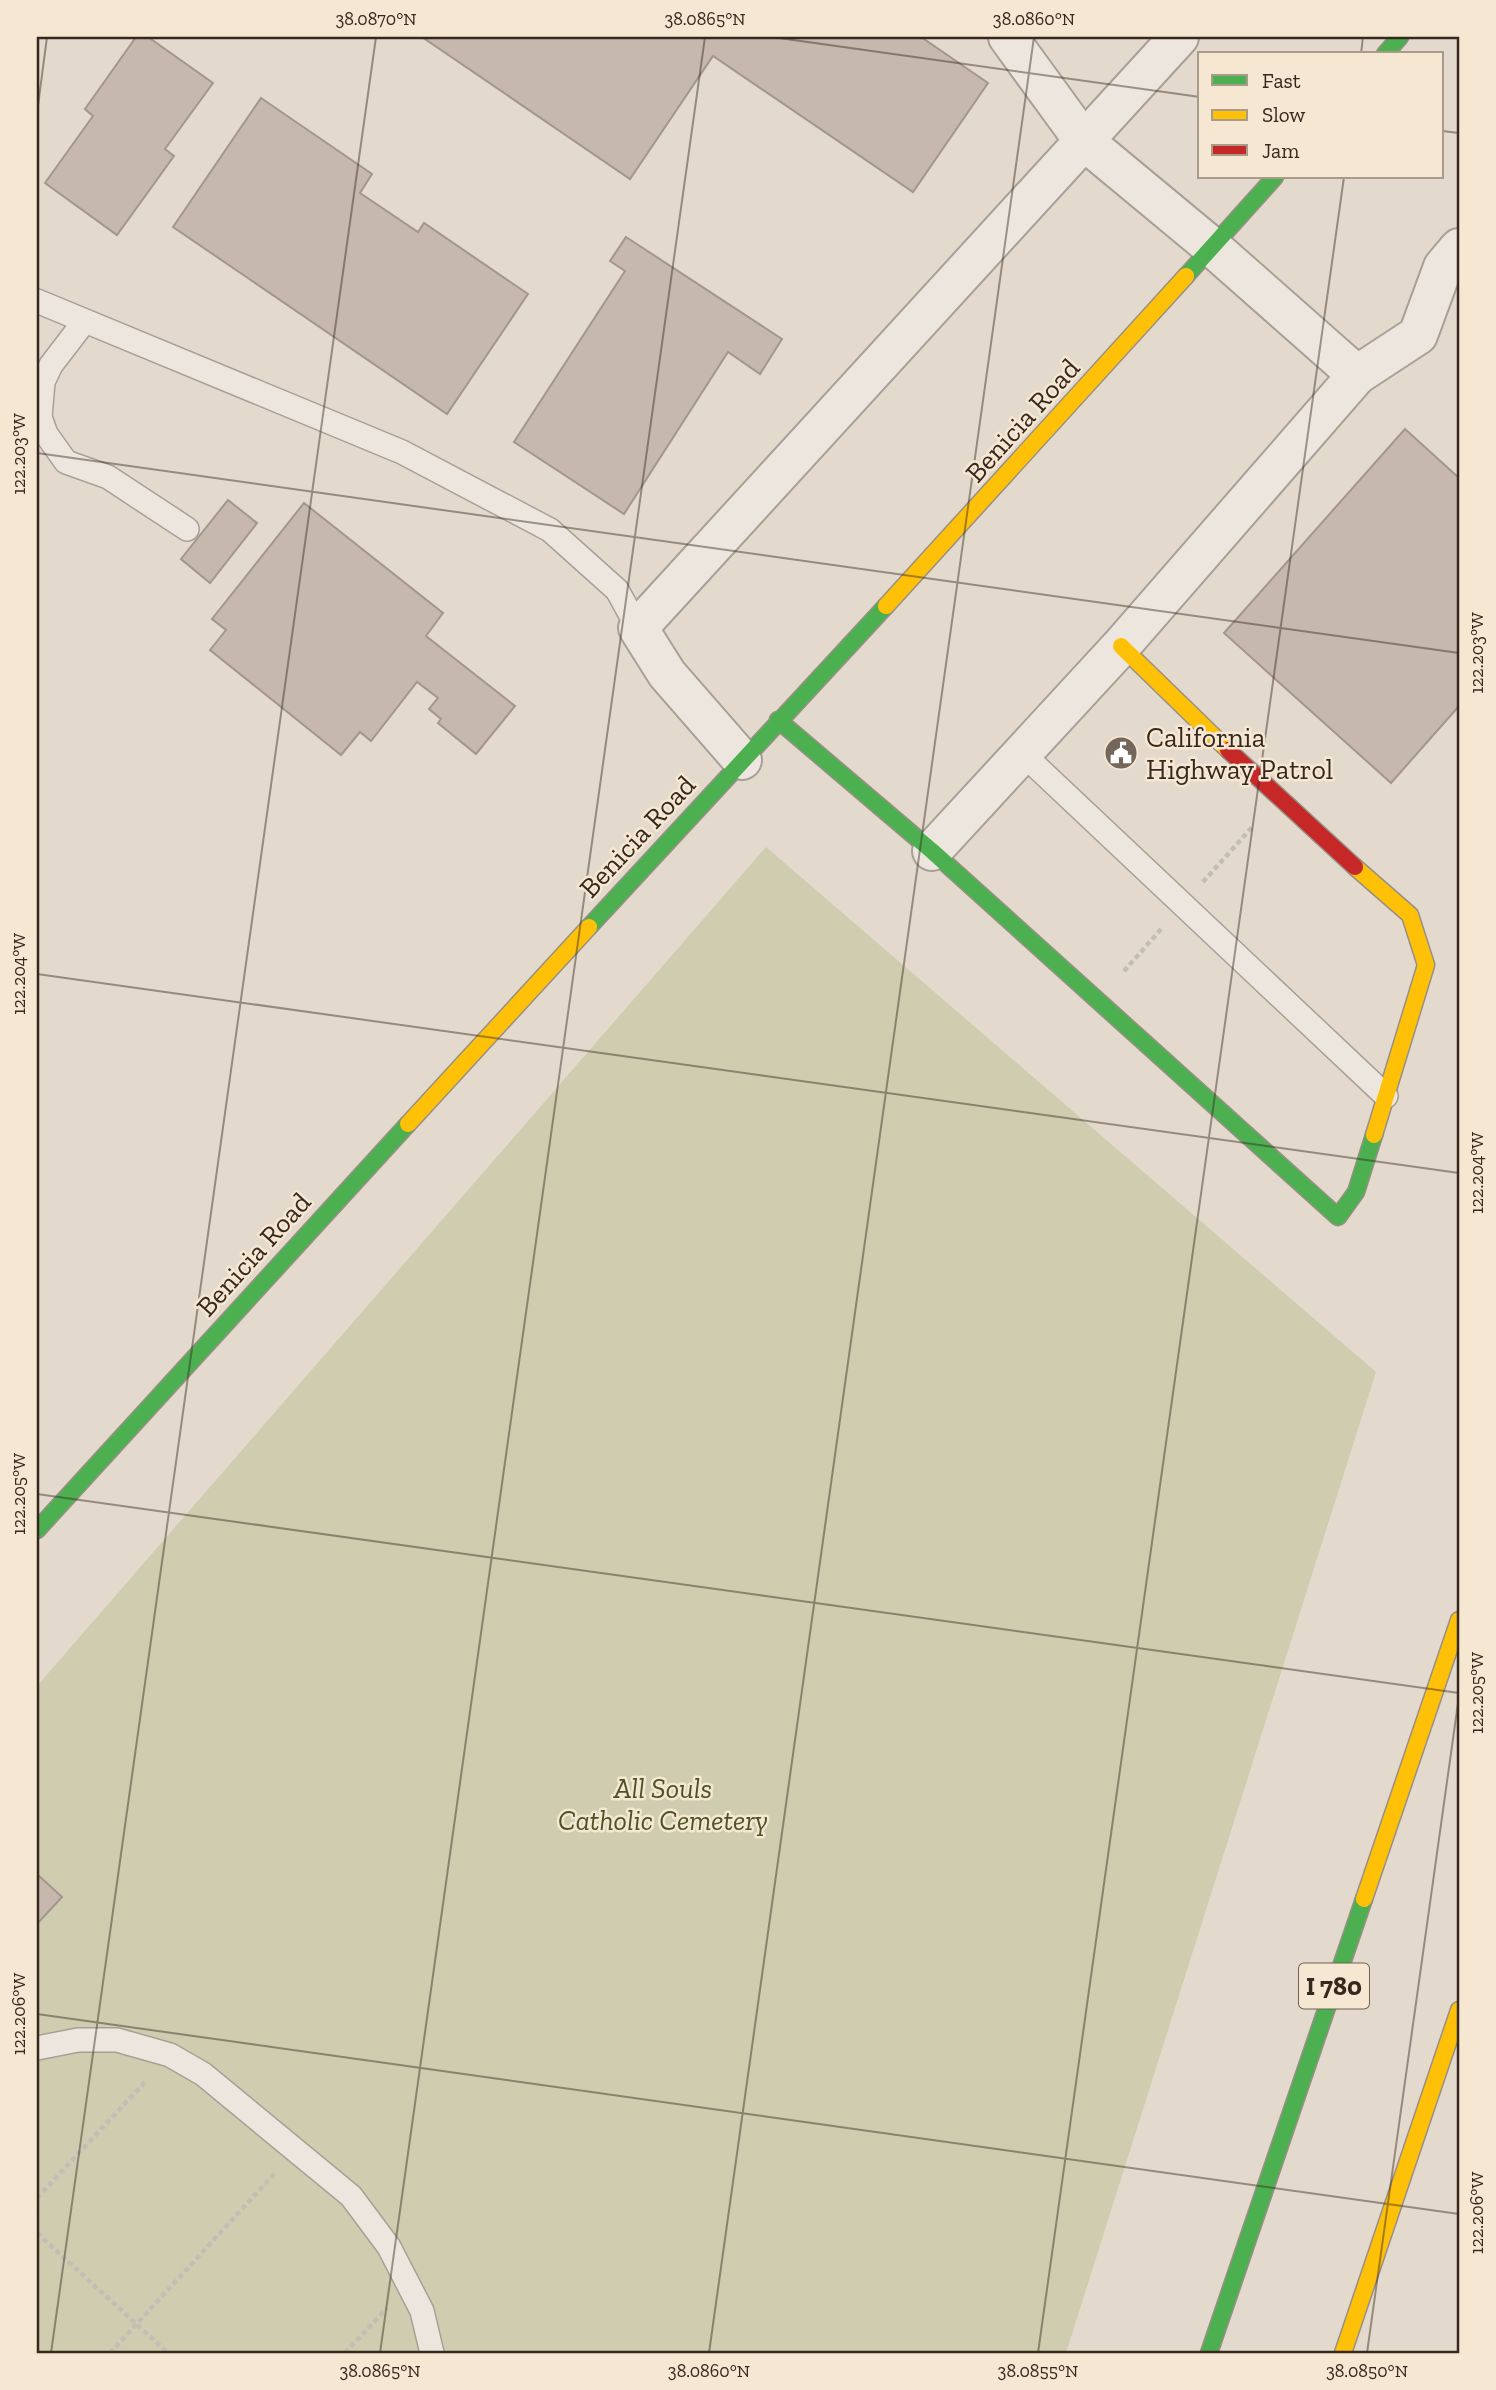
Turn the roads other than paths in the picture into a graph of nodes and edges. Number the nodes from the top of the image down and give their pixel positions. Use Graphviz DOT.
graph roads {
  1 [pos="1179,37"];
  2 [pos="1400,37"];
  3 [pos="1016,40"];
  4 [pos="1387,52"];
  5 [pos="1083,140"];
  6 [pos="1274,178"];
  7 [pos="1212,247"];
  8 [pos="1454,268"];
  9 [pos="37,301"];
  10 [pos="84,322"];
  11 [pos="1357,375"];
  12 [pos="187,529"];
  13 [pos="638,628"];
  14 [pos="1121,646"];
  15 [pos="778,720"];
  16 [pos="1022,753"];
  17 [pos="742,760"];
  18 [pos="932,851"];
  19 [pos="1386,1096"];
  20 [pos="37,1530"];
  21 [pos="1459,1620"];
  22 [pos="1459,2010"];
  23 [pos="37,2048"];
  24 [pos="432,2353"];
  25 [pos="1209,2353"];
  26 [pos="1343,2353"];
  1 -- 5 [label="street"];
  2 -- 4 [label="main road"];
  3 -- 5 [label="street"];
  5 -- 7 [label="street"];
  5 -- 13 [label="street"];
  6 -- 7 [label="main road, Benicia Road"];
  7 -- 11 [label="street"];
  7 -- 15 [label="main road, Benicia Road"];
  8 -- 11 [label="street"];
  9 -- 10 [label="lane"];
  10 -- 12 [label="lane"];
  10 -- 13 [label="lane"];
  11 -- 14 [label="street"];
  13 -- 17 [label="street"];
  14 -- 16 [label="street"];
  14 -- 19 [label="main road"];
  15 -- 17 [label="main road, Benicia Road"];
  15 -- 18 [label="main road"];
  16 -- 18 [label="street"];
  16 -- 19 [label="lane"];
  17 -- 20 [label="main road, Benicia Road"];
  18 -- 19 [label="main road"];
  21 -- 25 [label="main road, I 780"];
  22 -- 26 [label="main road"];
  23 -- 24 [label="lane"];
}
